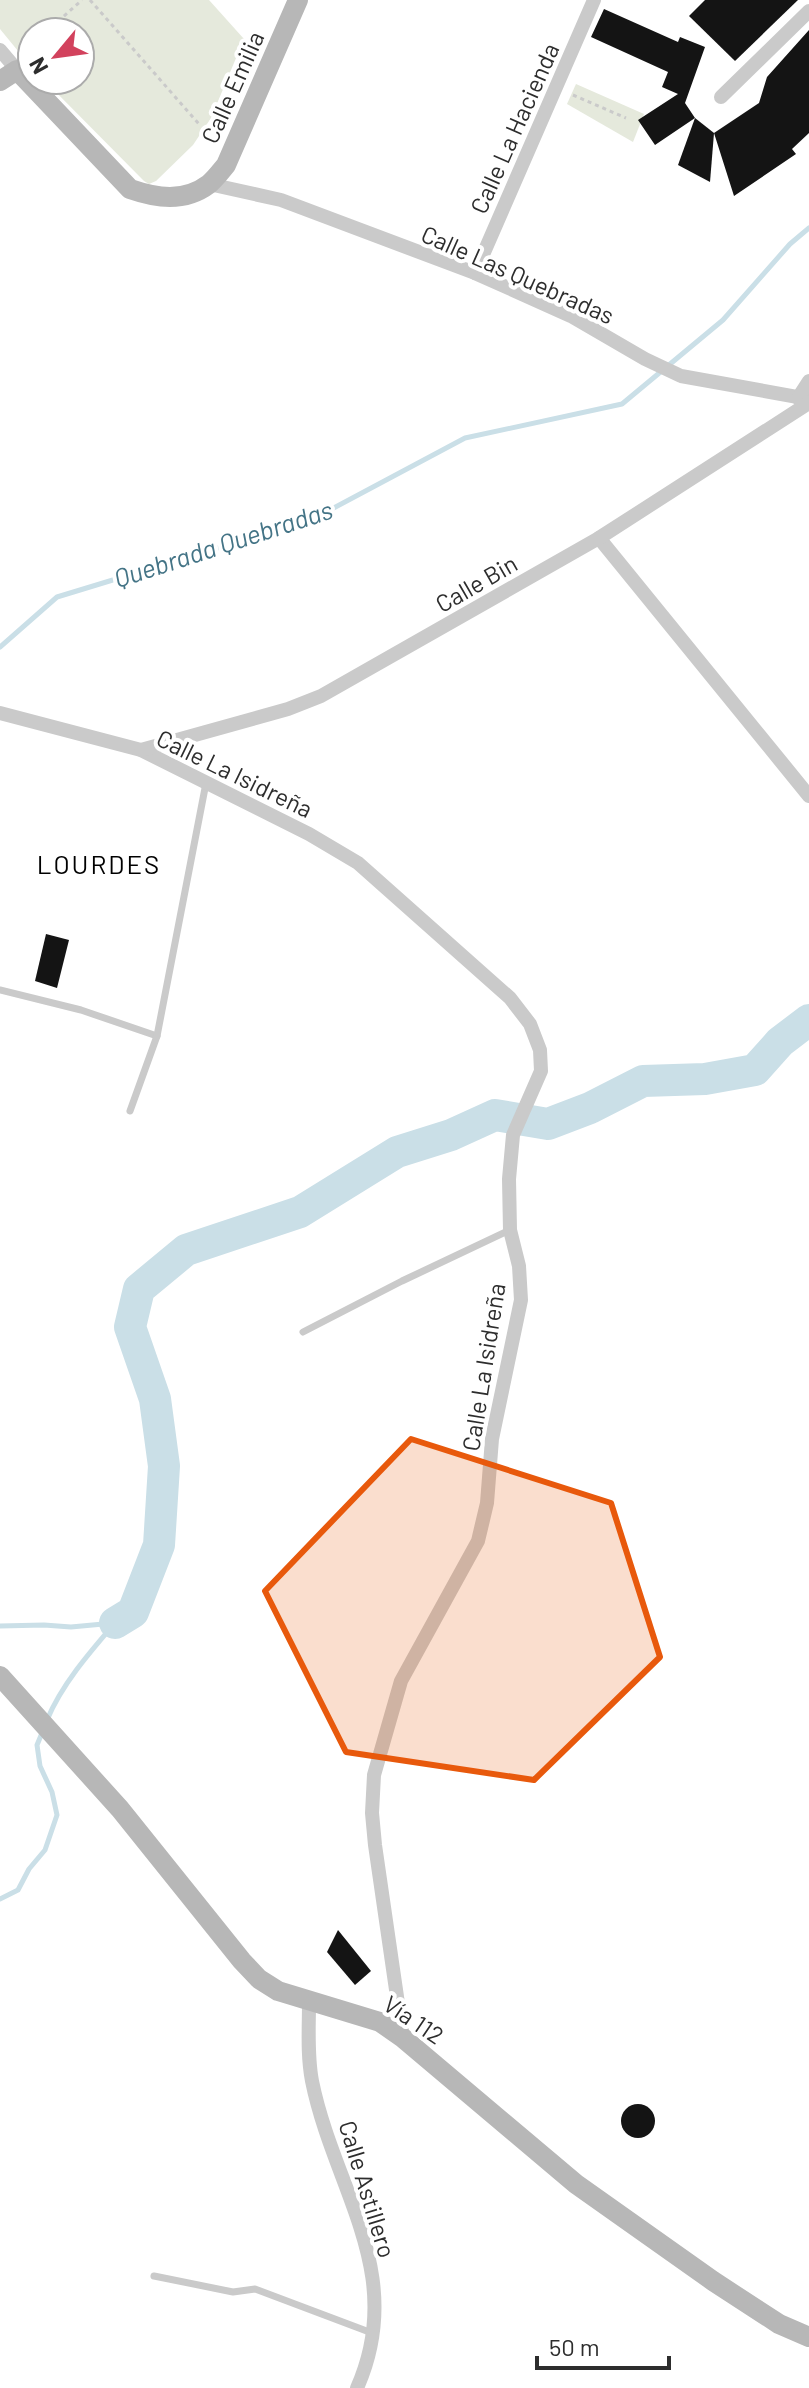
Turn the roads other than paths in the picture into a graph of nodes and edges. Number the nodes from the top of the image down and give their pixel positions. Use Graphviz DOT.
graph roads {
  1 [pos="298,0"];
  2 [pos="594,0"];
  3 [pos="809,11"];
  4 [pos="0,50"];
  5 [pos="8,76"];
  6 [pos="721,97"];
  7 [pos="209,184"];
  8 [pos="475,273"];
  9 [pos="809,381"];
  10 [pos="805,400"];
  11 [pos="599,538"];
  12 [pos="0,713"];
  13 [pos="141,750"];
  14 [pos="206,781"];
  15 [pos="809,796"];
  16 [pos="0,990"];
  17 [pos="157,1036"];
  18 [pos="130,1111"];
  19 [pos="510,1230"];
  20 [pos="303,1332"];
  21 [pos="0,1676"];
  22 [pos="309,2002"];
  23 [pos="403,2038"];
  24 [pos="154,2276"];
  25 [pos="372,2333"];
  26 [pos="809,2337"];
  27 [pos="357,2388"];
  1 -- 7 [label="main road, Calle Emilia"];
  2 -- 8 [label="street, Calle La Hacienda"];
  3 -- 6 [label="street"];
  4 -- 5 [label="street"];
  5 -- 7 [label="main road"];
  7 -- 8 [label="street, Calle Las Quebradas"];
  8 -- 10 [label="street, Calle Las Quebradas"];
  9 -- 10 [label="street"];
  10 -- 11 [label="street, Calle Bin"];
  11 -- 13 [label="street, Calle Bin"];
  11 -- 15 [label="street"];
  12 -- 13 [label="street, Calle La Isidreña"];
  13 -- 14 [label="street, Calle La Isidreña"];
  14 -- 17 [label="lane"];
  14 -- 19 [label="street, Calle La Isidreña"];
  16 -- 17 [label="lane"];
  17 -- 18 [label="lane"];
  19 -- 20 [label="lane"];
  19 -- 23 [label="street, Calle La Isidreña"];
  21 -- 22 [label="main road, Vía 112"];
  22 -- 23 [label="main road, Vía 112"];
  22 -- 25 [label="street, Calle Astillero"];
  23 -- 26 [label="main road, Vía 112"];
  24 -- 25 [label="lane"];
  25 -- 27 [label="street, Calle Astillero"];
}
